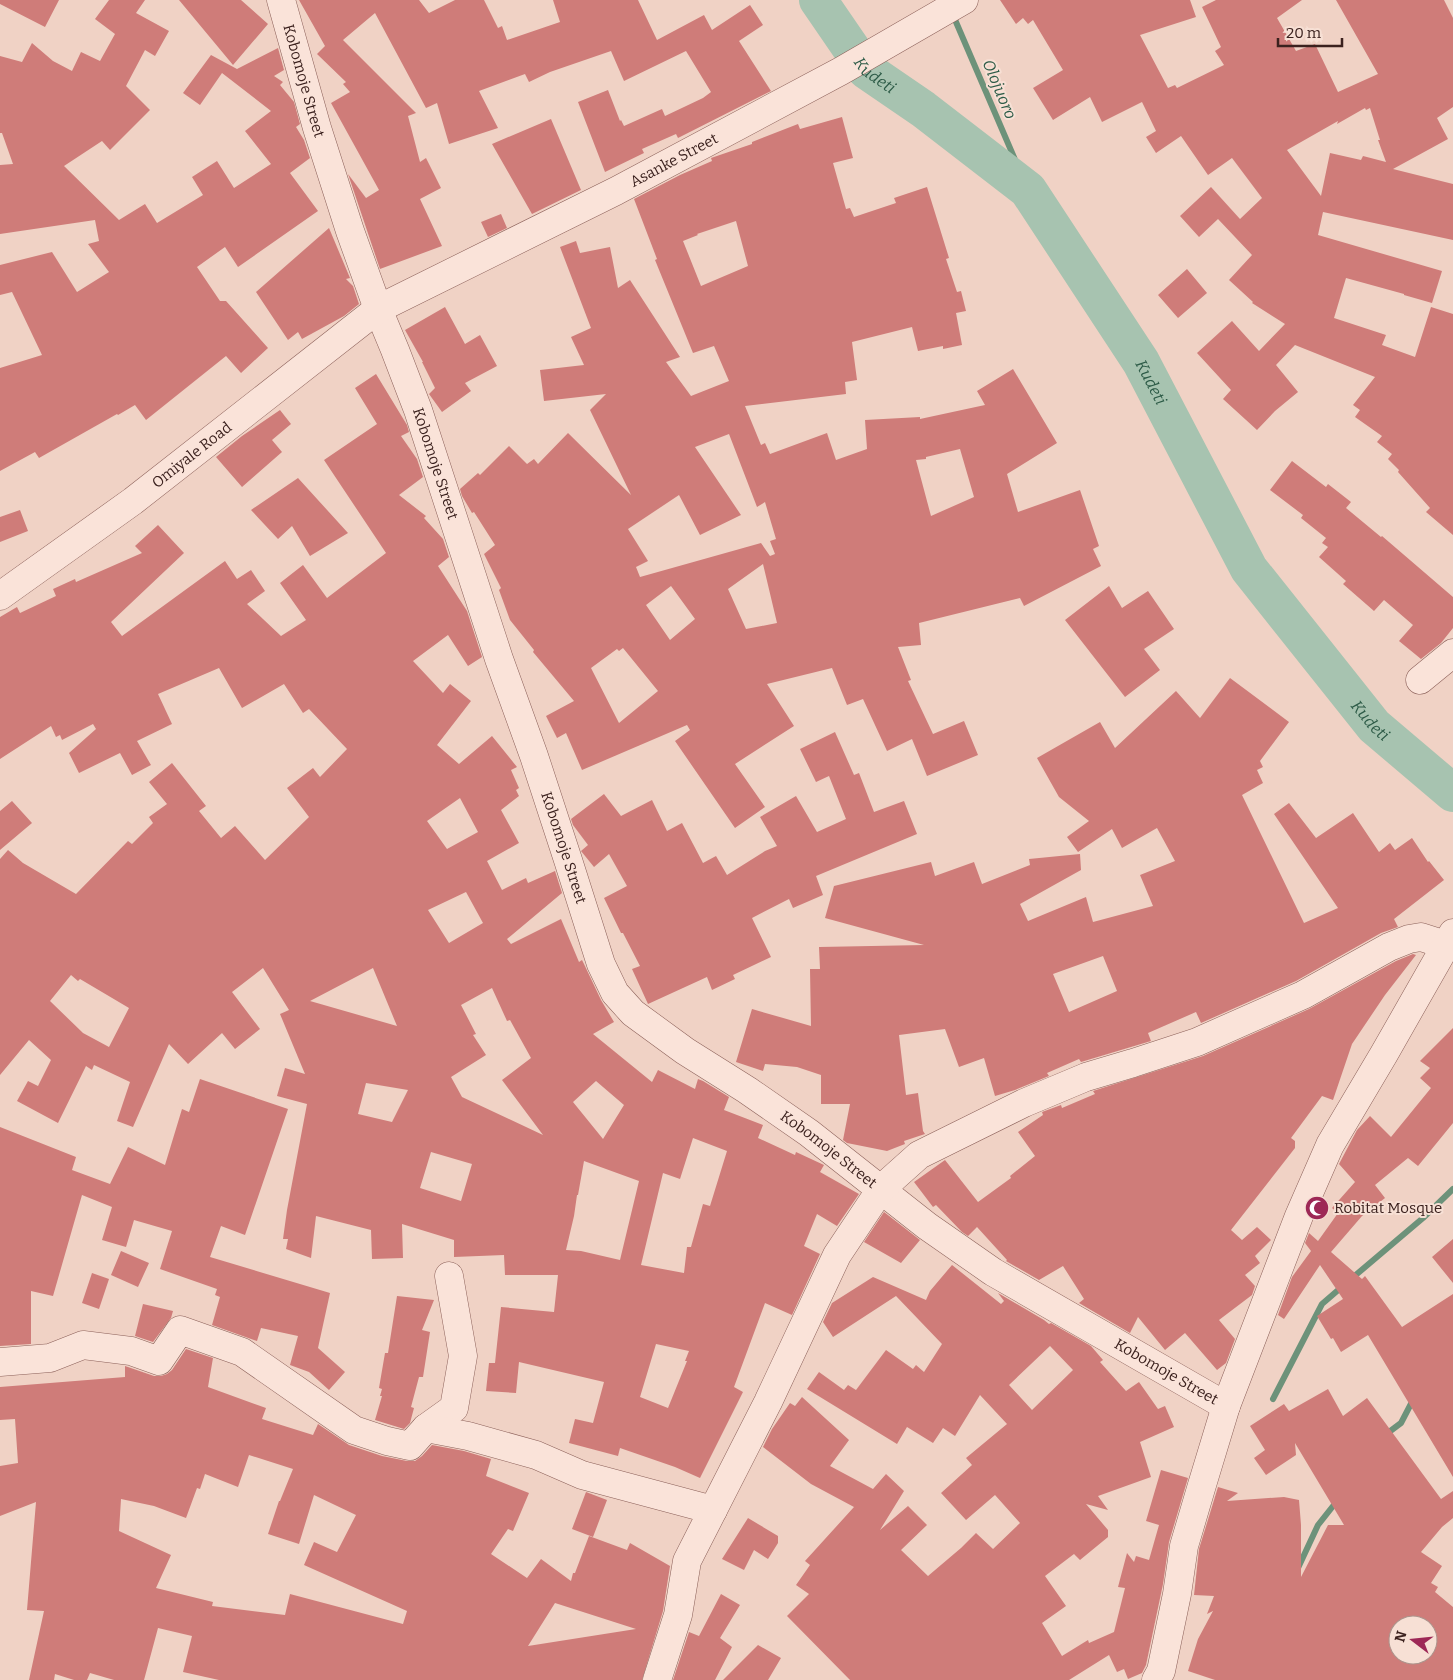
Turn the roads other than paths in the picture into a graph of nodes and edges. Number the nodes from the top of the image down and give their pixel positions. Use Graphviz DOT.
graph roads {
  1 [pos="281,0"];
  2 [pos="963,0"];
  3 [pos="378,309"];
  4 [pos="0,596"];
  5 [pos="1453,653"];
  6 [pos="1420,680"];
  7 [pos="1450,939"];
  8 [pos="881,1189"];
  9 [pos="449,1276"];
  10 [pos="0,1362"];
  11 [pos="1226,1406"];
  12 [pos="426,1428"];
  13 [pos="713,1510"];
  14 [pos="657,1680"];
  15 [pos="1156,1680"];
  1 -- 3 [label="street, Kobomoje Street"];
  2 -- 3 [label="street, Asanke Street"];
  3 -- 4 [label="street, Omiyale Road"];
  3 -- 8 [label="street, Kobomoje Street"];
  5 -- 6 [label="street"];
  7 -- 8 [label="street"];
  7 -- 11 [label="street"];
  8 -- 11 [label="street, Kobomoje Street"];
  8 -- 13 [label="street"];
  9 -- 12 [label="street"];
  10 -- 12 [label="street"];
  11 -- 15 [label="street"];
  12 -- 13 [label="street"];
  13 -- 14 [label="street"];
}
